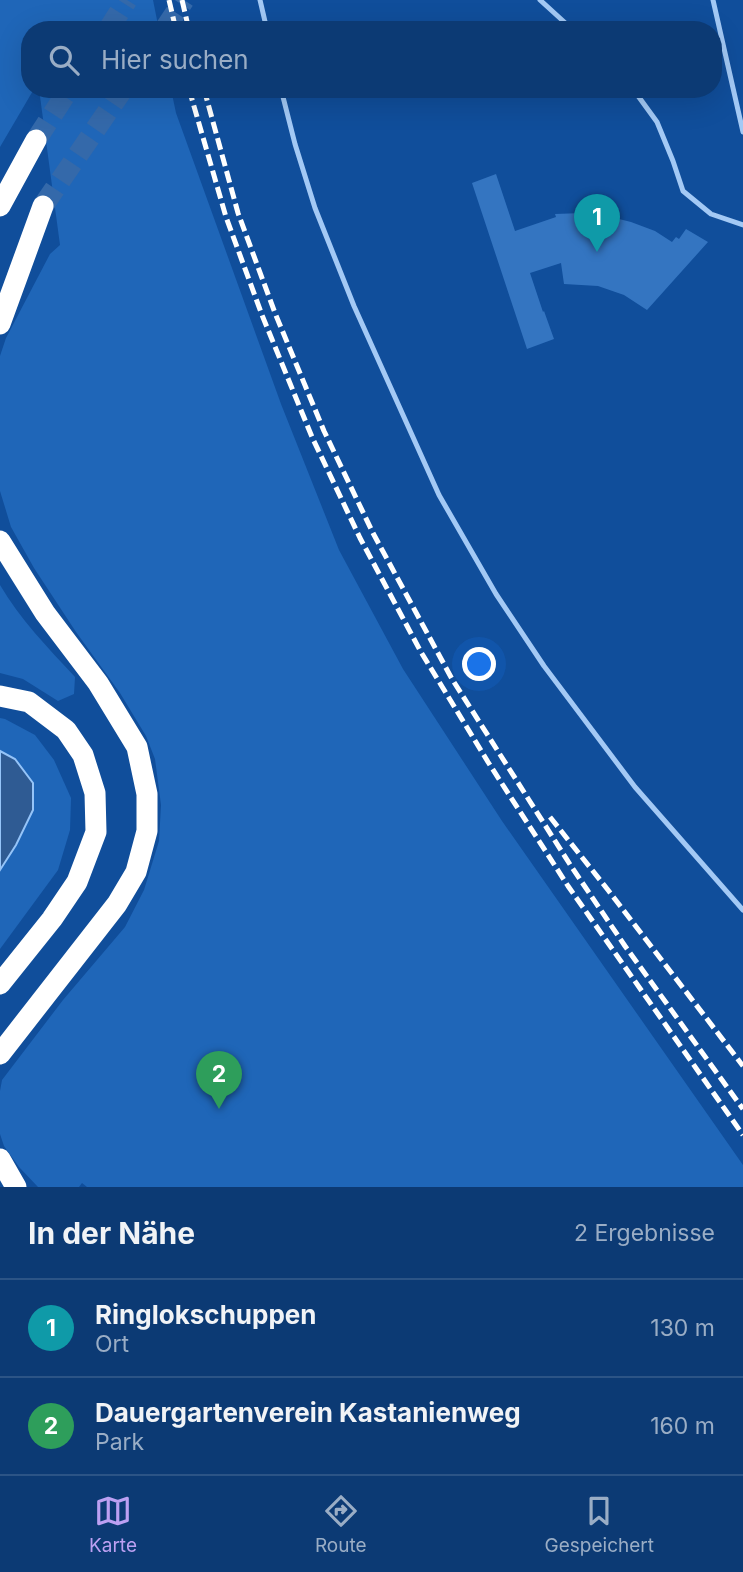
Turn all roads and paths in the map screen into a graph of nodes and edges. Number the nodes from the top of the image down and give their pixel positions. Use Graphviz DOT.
graph roads {
  1 [pos="260,0"];
  2 [pos="540,0"];
  3 [pos="713,0"];
  4 [pos="265,21"];
  5 [pos="563,21"];
  6 [pos="718,21"];
  7 [pos="722,40"];
  8 [pos="283,98"];
  9 [pos="640,98"];
  10 [pos="743,132"];
  11 [pos="0,196"];
  12 [pos="0,206"];
  13 [pos="743,214"];
  14 [pos="742,224"];
  15 [pos="0,290"];
  16 [pos="0,324"];
  17 [pos="0,541"];
  18 [pos="0,696"];
  19 [pos="743,910"];
  20 [pos="0,984"];
  21 [pos="0,1054"];
  22 [pos="0,1159"];
  23 [pos="16,1187"];
  1 -- 4 [label="lane"];
  2 -- 5 [label="lane"];
  3 -- 6 [label="lane"];
  7 -- 10 [label="lane"];
  8 -- 19 [label="lane"];
  9 -- 14 [label="lane"];
  11 -- 12 [label="highway"];
  13 -- 14 [label="lane"];
  15 -- 16 [label="highway"];
  17 -- 21 [label="highway"];
  18 -- 20 [label="highway"];
  22 -- 23 [label="highway"];
}
